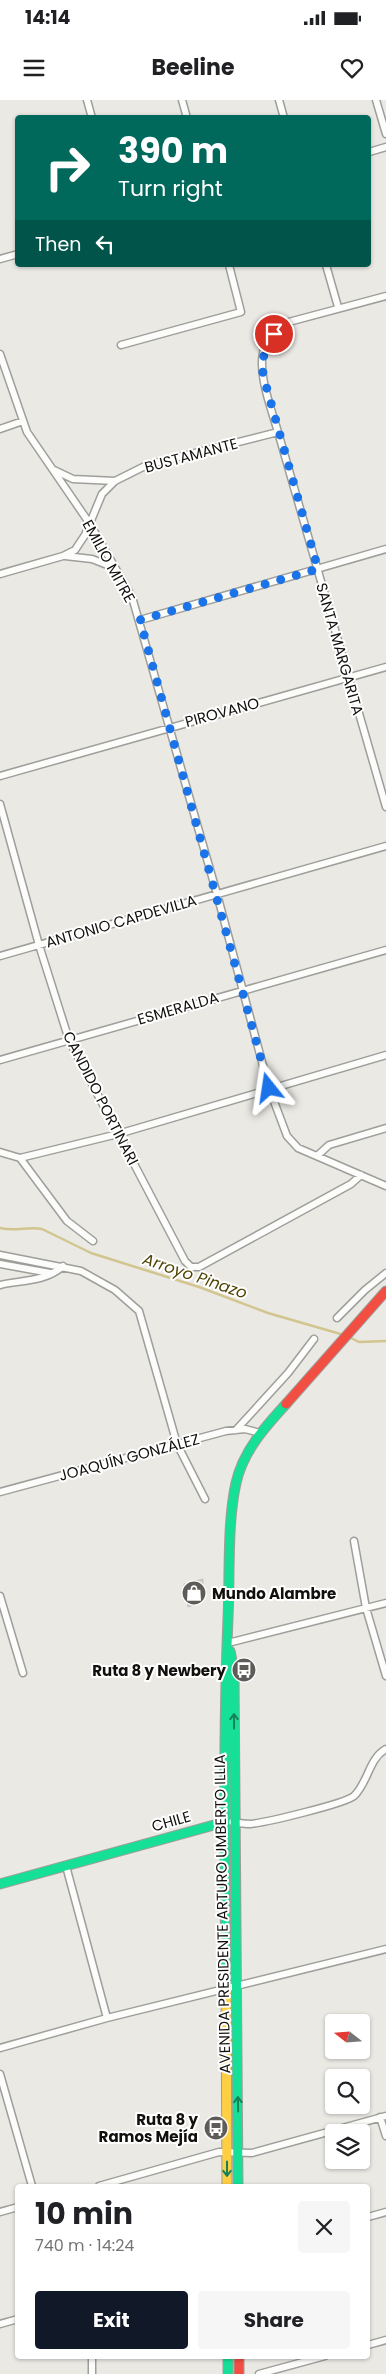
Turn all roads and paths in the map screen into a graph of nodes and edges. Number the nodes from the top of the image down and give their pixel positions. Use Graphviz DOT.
graph roads {
  1 [pos="87,100"];
  2 [pos="182,100"];
  3 [pos="280,100"];
  4 [pos="376,100"];
  5 [pos="91,115"];
  6 [pos="186,115"];
  7 [pos="283,115"];
  8 [pos="386,134"];
  9 [pos="386,147"];
  10 [pos="371,151"];
  11 [pos="15,255"];
  12 [pos="0,259"];
  13 [pos="230,267"];
  14 [pos="327,267"];
  15 [pos="386,296"];
  16 [pos="338,307"];
  17 [pos="122,345"];
  18 [pos="0,354"];
  19 [pos="23,421"];
  20 [pos="0,429"];
  21 [pos="278,432"];
  22 [pos="54,470"];
  23 [pos="115,481"];
  24 [pos="90,524"];
  25 [pos="386,549"];
  26 [pos="63,556"];
  27 [pos="116,568"];
  28 [pos="318,569"];
  29 [pos="0,574"];
  30 [pos="140,620"];
  31 [pos="386,667"];
  32 [pos="349,677"];
  33 [pos="170,726"];
  34 [pos="0,776"];
  35 [pos="0,804"];
  36 [pos="386,807"];
  37 [pos="386,846"];
  38 [pos="217,894"];
  39 [pos="39,945"];
  40 [pos="386,950"];
  41 [pos="0,956"];
  42 [pos="243,990"];
  43 [pos="69,1040"];
  44 [pos="386,1055"];
  45 [pos="0,1060"];
  46 [pos="269,1088"];
  47 [pos="386,1128"];
  48 [pos="118,1134"];
  49 [pos="0,1152"];
  50 [pos="317,1156"];
  51 [pos="20,1158"];
  52 [pos="361,1175"];
  53 [pos="386,1186"];
  54 [pos="93,1241"];
  55 [pos="0,1255"];
  56 [pos="0,1264"];
  57 [pos="63,1266"];
  58 [pos="386,1273"];
  59 [pos="52,1274"];
  60 [pos="0,1285"];
  61 [pos="386,1290"];
  62 [pos="337,1318"];
  63 [pos="314,1339"];
  64 [pos="236,1430"];
  65 [pos="260,1433"];
  66 [pos="177,1444"];
  67 [pos="0,1492"];
  68 [pos="204,1499"];
  69 [pos="354,1542"];
  70 [pos="0,1596"];
  71 [pos="386,1603"];
  72 [pos="366,1608"];
  73 [pos="228,1643"];
  74 [pos="23,1673"];
  75 [pos="386,1676"];
  76 [pos="386,1749"];
  77 [pos="230,1822"];
  78 [pos="66,1866"];
  79 [pos="0,1884"];
  80 [pos="386,1949"];
  81 [pos="236,1986"];
  82 [pos="226,1989"];
  83 [pos="107,2018"];
  84 [pos="0,2048"];
  85 [pos="0,2074"];
  86 [pos="383,2116"];
  87 [pos="386,2136"];
  88 [pos="226,2152"];
  89 [pos="238,2152"];
  90 [pos="31,2184"];
  91 [pos="106,2184"];
  92 [pos="227,2184"];
  93 [pos="238,2184"];
  94 [pos="15,2208"];
  95 [pos="0,2212"];
  96 [pos="386,2212"];
  97 [pos="370,2216"];
  98 [pos="15,2320"];
  99 [pos="0,2324"];
  100 [pos="386,2340"];
  101 [pos="370,2344"];
  102 [pos="92,2359"];
  103 [pos="228,2359"];
  104 [pos="239,2359"];
  105 [pos="314,2359"];
  106 [pos="92,2374"];
  107 [pos="228,2374"];
  108 [pos="239,2374"];
  109 [pos="259,2374"];
  1 -- 5 [label="street"];
  2 -- 6 [label="street"];
  3 -- 7 [label="street"];
  4 -- 8 [label="street"];
  9 -- 10 [label="street"];
  11 -- 12 [label="street"];
  13 -- 17 [label="street"];
  14 -- 16 [label="street"];
  15 -- 16 [label="street, SANTA MARGARITA"];
  16 -- 21 [label="street, SANTA MARGARITA"];
  18 -- 19 [label="street, EMILIO MITRE"];
  19 -- 20 [label="street"];
  19 -- 22 [label="street, EMILIO MITRE"];
  21 -- 23 [label="street, BUSTAMANTE"];
  21 -- 28 [label="street, SANTA MARGARITA"];
  22 -- 23 [label="street"];
  22 -- 24 [label="street, EMILIO MITRE"];
  23 -- 24 [label="street, BUSTAMANTE"];
  24 -- 26 [label="street, BUSTAMANTE"];
  24 -- 27 [label="street, EMILIO MITRE"];
  25 -- 28 [label="street"];
  26 -- 27 [label="street"];
  26 -- 29 [label="street, BUSTAMANTE"];
  27 -- 30 [label="street, EMILIO MITRE"];
  28 -- 30 [label="street"];
  28 -- 32 [label="street, SANTA MARGARITA"];
  30 -- 33 [label="street, EMILIO MITRE"];
  31 -- 32 [label="street, PIROVANO"];
  32 -- 33 [label="street, PIROVANO"];
  32 -- 36 [label="street, SANTA MARGARITA"];
  33 -- 34 [label="street, PIROVANO"];
  33 -- 38 [label="street, EMILIO MITRE"];
  35 -- 39 [label="street, CANDIDO PORTINARI"];
  37 -- 38 [label="street, ANTONIO CAPDEVILLA"];
  38 -- 39 [label="street, ANTONIO CAPDEVILLA"];
  38 -- 42 [label="street, EMILIO MITRE"];
  39 -- 41 [label="street, ANTONIO CAPDEVILLA"];
  39 -- 43 [label="street, CANDIDO PORTINARI"];
  40 -- 42 [label="street, ESMERALDA"];
  42 -- 43 [label="street, ESMERALDA"];
  42 -- 46 [label="street, EMILIO MITRE"];
  43 -- 45 [label="street, ESMERALDA"];
  43 -- 48 [label="street, CANDIDO PORTINARI"];
  44 -- 46 [label="street"];
  46 -- 48 [label="street"];
  46 -- 50 [label="street, EMILIO MITRE"];
  47 -- 50 [label="street"];
  48 -- 51 [label="street"];
  48 -- 52 [label="street, CANDIDO PORTINARI"];
  49 -- 51 [label="street"];
  50 -- 52 [label="street, EMILIO MITRE"];
  51 -- 54 [label="street"];
  52 -- 53 [label="street, EMILIO MITRE"];
  55 -- 57 [label="street"];
  56 -- 59 [label="street"];
  57 -- 59 [label="street"];
  57 -- 66 [label="street"];
  58 -- 62 [label="street"];
  59 -- 60 [label="street"];
  61 -- 65 [label="main road, AVENIDA PRESIDENTE ARTURO UMBERTO ILLIA"];
  63 -- 64 [label="street"];
  64 -- 65 [label="street, JOAQUÍN GONZÁLEZ"];
  64 -- 66 [label="street, JOAQUÍN GONZÁLEZ"];
  65 -- 73 [label="main road, AVENIDA PRESIDENTE ARTURO UMBERTO ILLIA"];
  66 -- 67 [label="street, JOAQUÍN GONZÁLEZ"];
  66 -- 68 [label="street"];
  69 -- 72 [label="street"];
  70 -- 74 [label="street"];
  71 -- 72 [label="street"];
  72 -- 73 [label="street"];
  72 -- 75 [label="street"];
  73 -- 77 [label="main road, AVENIDA PRESIDENTE ARTURO UMBERTO ILLIA"];
  76 -- 77 [label="street, CHILE"];
  77 -- 78 [label="main road, CHILE"];
  77 -- 81 [label="main road, AVENIDA PRESIDENTE ARTURO UMBERTO ILLIA"];
  77 -- 82 [label="main road, AVENIDA PRESIDENTE ARTURO UMBERTO ILLIA"];
  78 -- 79 [label="main road, CHILE"];
  78 -- 83 [label="street"];
  80 -- 81 [label="street"];
  81 -- 82 [label="street"];
  89 -- 81 [label="main road, AVENIDA PRESIDENTE ARTURO UMBERTO ILLIA, one-way"];
  82 -- 83 [label="street"];
  82 -- 88 [label="main road, AVENIDA PRESIDENTE ARTURO UMBERTO ILLIA"];
  83 -- 84 [label="street"];
  85 -- 90 [label="street"];
  86 -- 87 [label="street"];
  86 -- 89 [label="street"];
  88 -- 89 [label="street"];
  88 -- 91 [label="street"];
  88 -- 92 [label="main road, AVENIDA PRESIDENTE ARTURO UMBERTO ILLIA, one-way"];
  89 -- 93 [label="main road, AVENIDA PRESIDENTE ARTURO UMBERTO ILLIA"];
  94 -- 95 [label="street"];
  96 -- 97 [label="street"];
  98 -- 99 [label="street"];
  100 -- 101 [label="street"];
  102 -- 106 [label="street"];
  103 -- 107 [label="main road"];
  104 -- 108 [label="main road"];
  105 -- 109 [label="street"];
}
